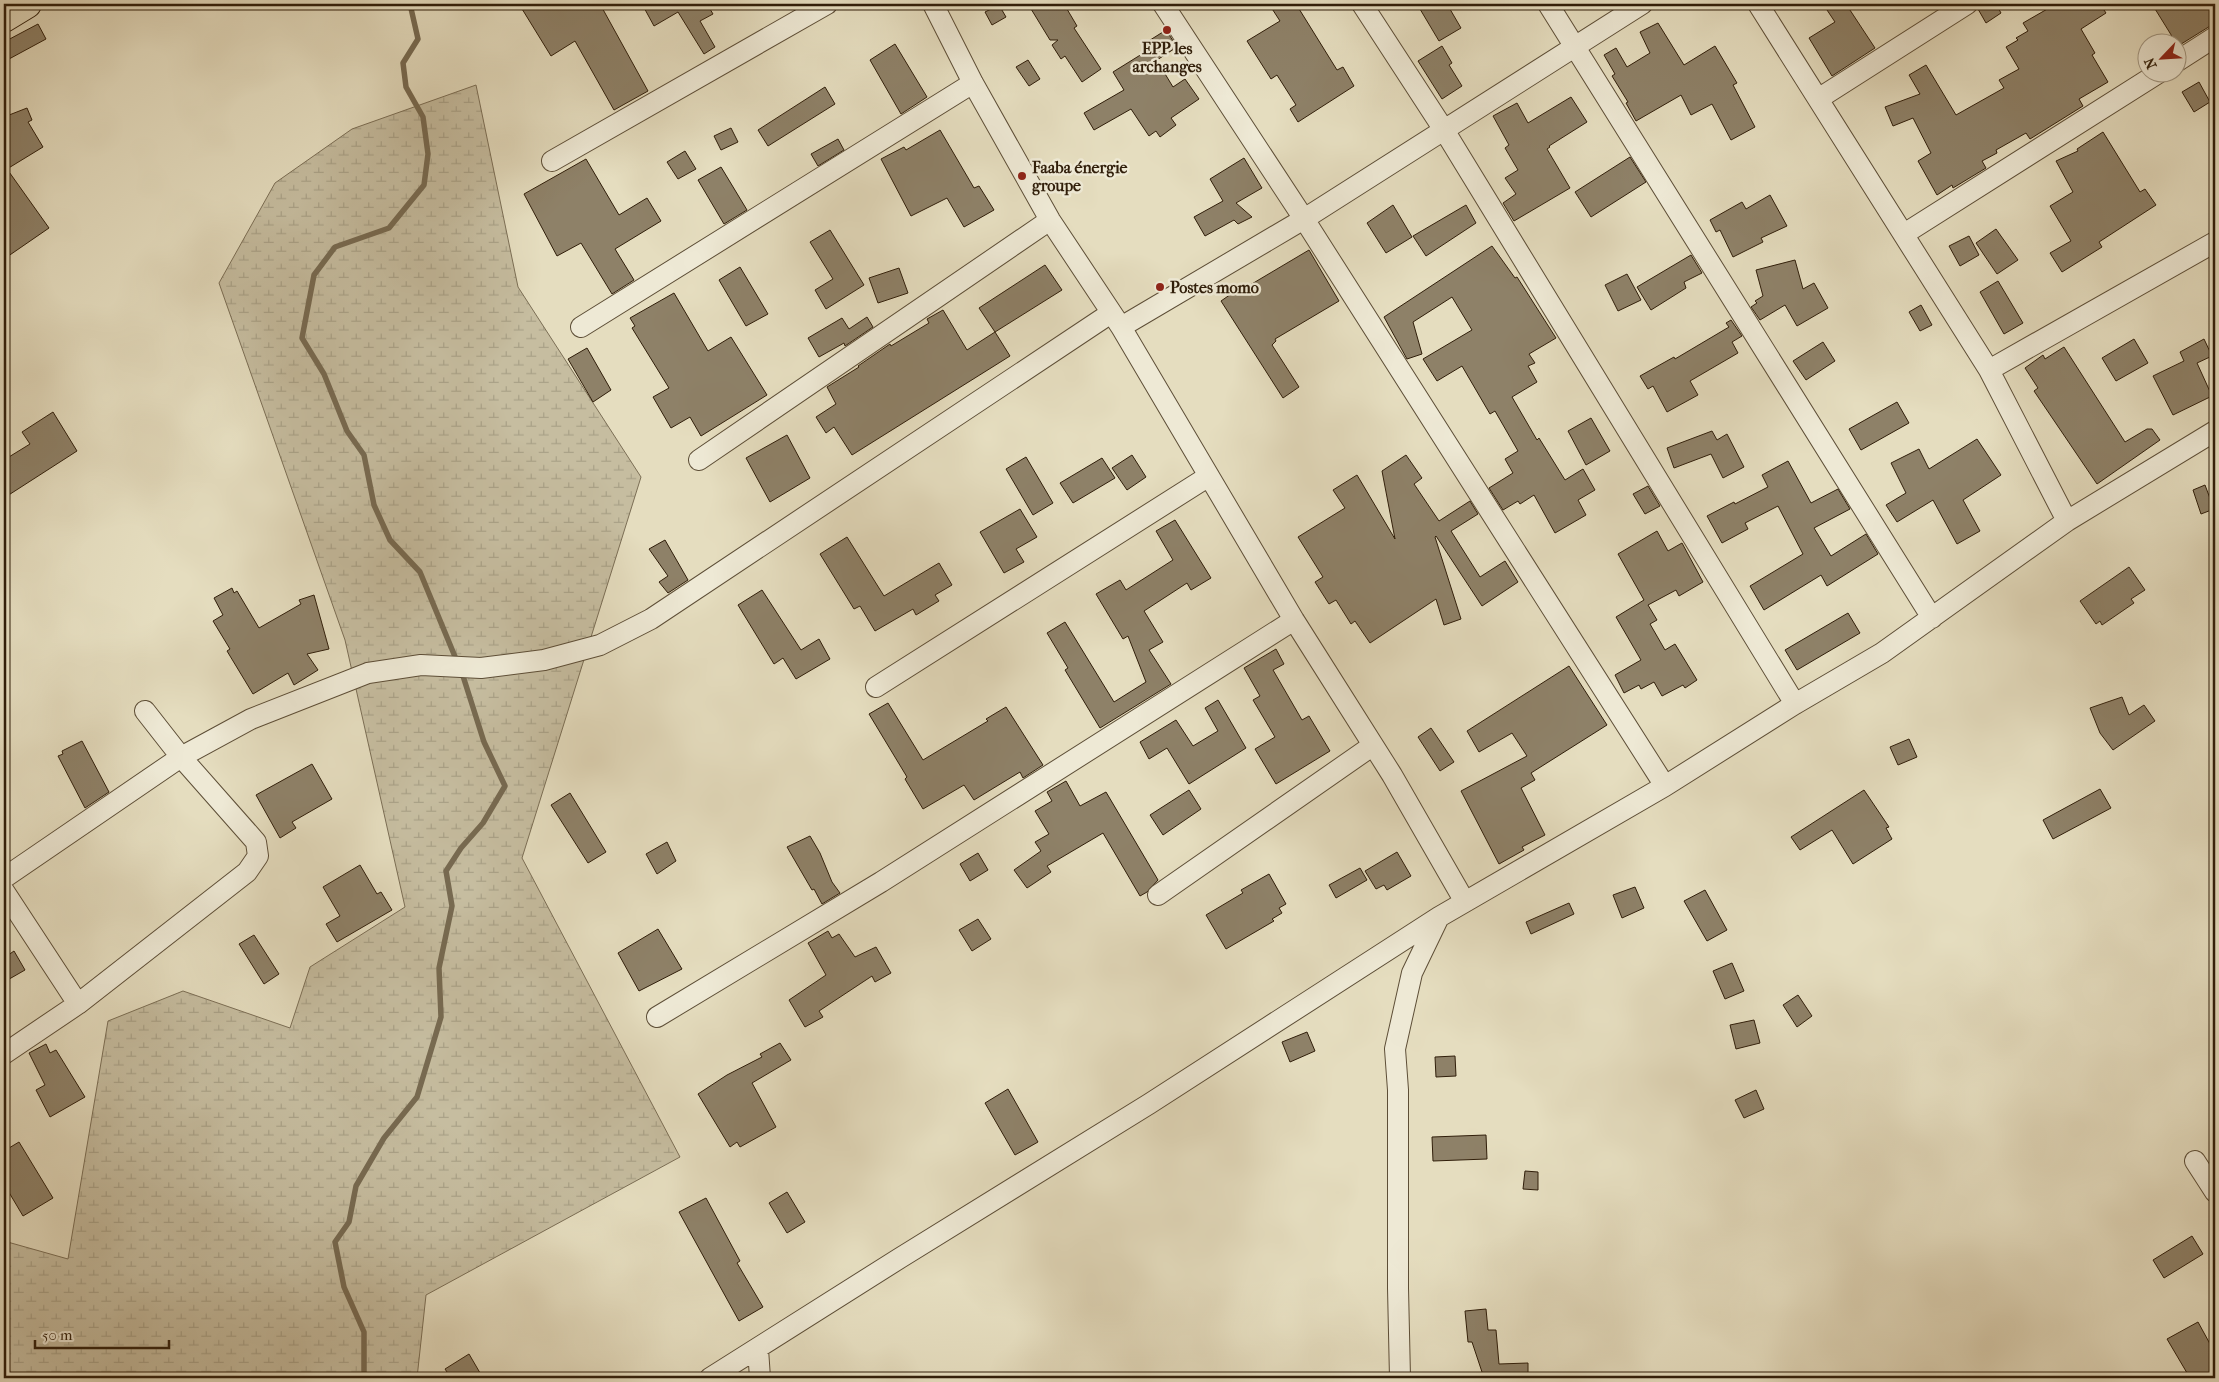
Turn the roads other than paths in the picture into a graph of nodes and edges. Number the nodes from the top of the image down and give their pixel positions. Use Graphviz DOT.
graph roads {
  1 [pos="27,4"];
  2 [pos="827,4"];
  3 [pos="933,4"];
  4 [pos="1163,4"];
  5 [pos="1362,4"];
  6 [pos="1548,4"];
  7 [pos="1642,4"];
  8 [pos="1758,4"];
  9 [pos="1967,4"];
  10 [pos="4,18"];
  11 [pos="2215,37"];
  12 [pos="1575,46"];
  13 [pos="2186,56"];
  14 [pos="973,82"];
  15 [pos="2144,82"];
  16 [pos="1818,98"];
  17 [pos="1444,130"];
  18 [pos="552,160"];
  19 [pos="1304,219"];
  20 [pos="1050,220"];
  21 [pos="1904,234"];
  22 [pos="2215,242"];
  23 [pos="1116,320"];
  24 [pos="581,326"];
  25 [pos="1989,370"];
  26 [pos="2215,431"];
  27 [pos="699,460"];
  28 [pos="1208,476"];
  29 [pos="2067,521"];
  30 [pos="1932,618"];
  31 [pos="1294,620"];
  32 [pos="876,687"];
  33 [pos="1796,704"];
  34 [pos="146,711"];
  35 [pos="1372,746"];
  36 [pos="181,758"];
  37 [pos="1665,786"];
  38 [pos="4,878"];
  39 [pos="4,891"];
  40 [pos="1158,895"];
  41 [pos="1465,902"];
  42 [pos="1440,917"];
  43 [pos="78,1004"];
  44 [pos="657,1017"];
  45 [pos="4,1054"];
  46 [pos="2195,1161"];
  47 [pos="2215,1192"];
  48 [pos="758,1349"];
  49 [pos="710,1378"];
  50 [pos="760,1378"];
  51 [pos="1400,1378"];
  1 -- 10 [label="main road"];
  2 -- 18 [label="street"];
  3 -- 14 [label="street"];
  4 -- 19 [label="street"];
  5 -- 17 [label="street"];
  6 -- 12 [label="street"];
  7 -- 12 [label="street"];
  8 -- 16 [label="street"];
  9 -- 16 [label="street"];
  11 -- 13 [label="street"];
  12 -- 17 [label="street"];
  12 -- 30 [label="street"];
  14 -- 20 [label="street"];
  14 -- 24 [label="street"];
  15 -- 21 [label="street"];
  16 -- 21 [label="street"];
  17 -- 19 [label="street"];
  17 -- 33 [label="street"];
  19 -- 23 [label="street"];
  19 -- 37 [label="street"];
  20 -- 23 [label="street"];
  20 -- 27 [label="street"];
  21 -- 25 [label="street"];
  22 -- 25 [label="street"];
  23 -- 28 [label="street"];
  23 -- 36 [label="street"];
  25 -- 29 [label="street"];
  26 -- 29 [label="street"];
  28 -- 31 [label="street"];
  28 -- 32 [label="street"];
  29 -- 30 [label="street"];
  30 -- 33 [label="street"];
  31 -- 35 [label="street"];
  31 -- 44 [label="street"];
  33 -- 37 [label="street"];
  34 -- 36 [label="street"];
  35 -- 40 [label="street"];
  35 -- 41 [label="street"];
  36 -- 38 [label="street"];
  36 -- 43 [label="street"];
  37 -- 41 [label="street"];
  39 -- 43 [label="street"];
  41 -- 42 [label="street"];
  42 -- 48 [label="street"];
  42 -- 51 [label="street"];
  43 -- 45 [label="street"];
  46 -- 47 [label="street"];
  48 -- 49 [label="street"];
  48 -- 50 [label="street"];
}
